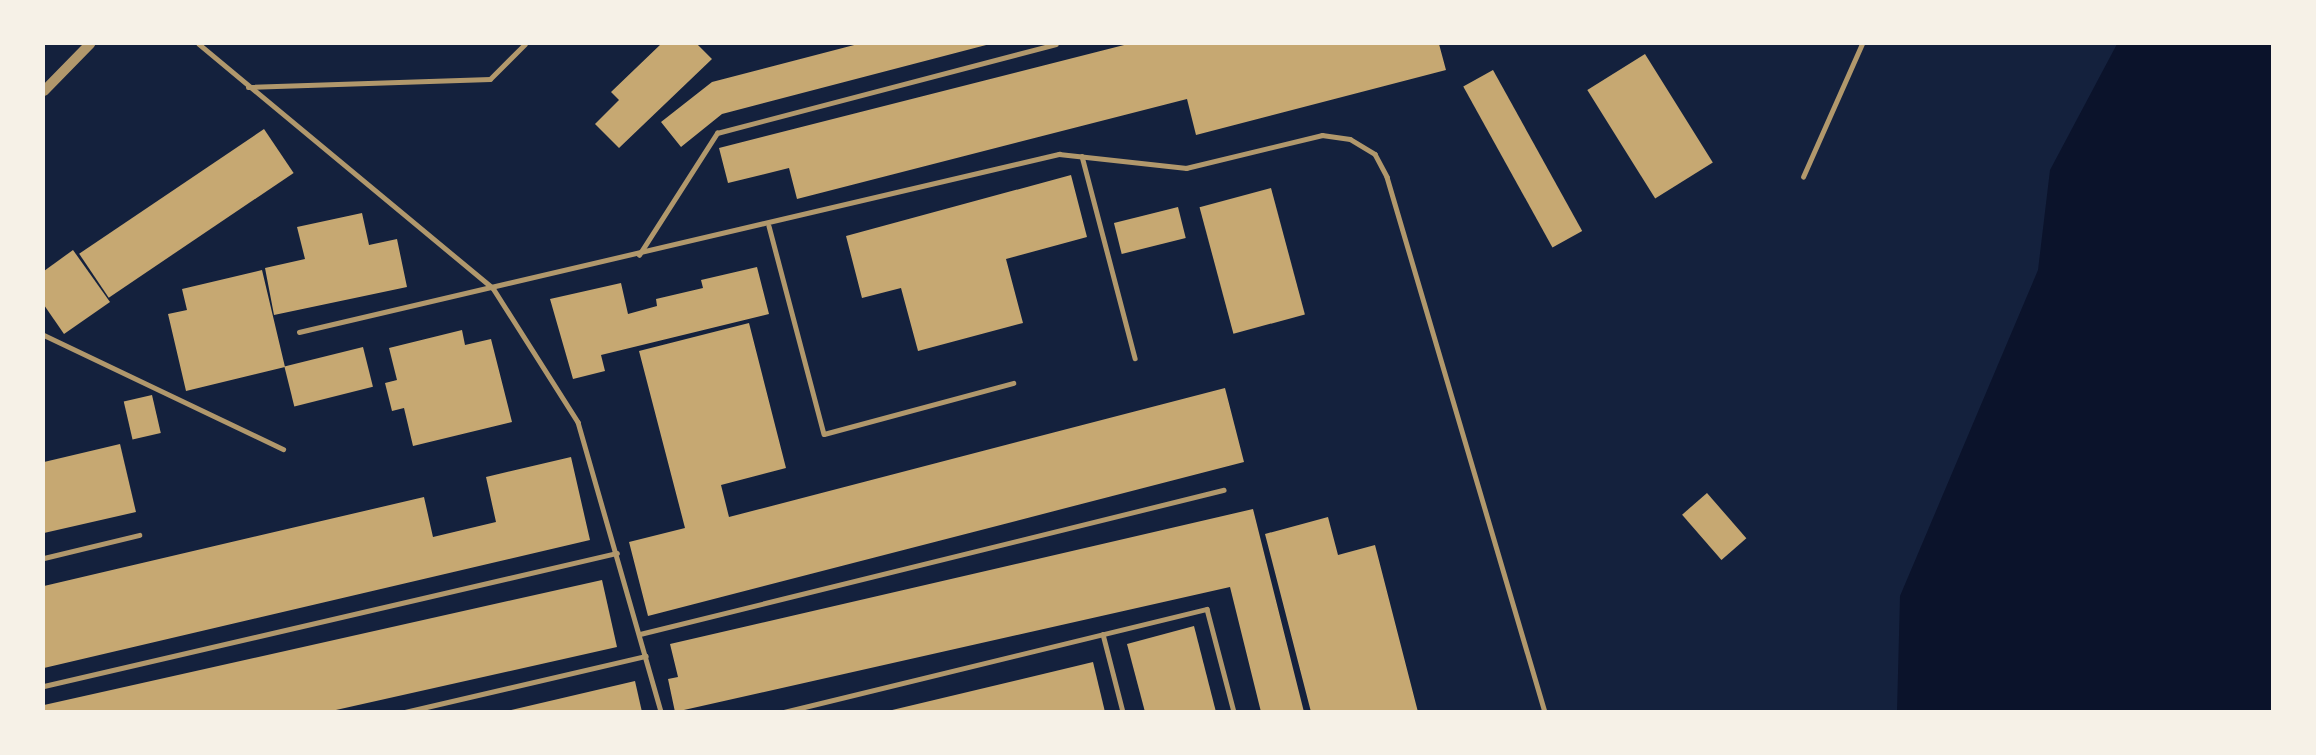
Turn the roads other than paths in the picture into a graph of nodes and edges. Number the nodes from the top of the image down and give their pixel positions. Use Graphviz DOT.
graph roads {
  1 [pos="90,44"];
  2 [pos="198,44"];
  3 [pos="525,44"];
  4 [pos="1056,44"];
  5 [pos="1862,44"];
  6 [pos="248,87"];
  7 [pos="44,91"];
  8 [pos="1082,156"];
  9 [pos="1803,177"];
  10 [pos="769,226"];
  11 [pos="639,255"];
  12 [pos="493,288"];
  13 [pos="299,332"];
  14 [pos="44,334"];
  15 [pos="1135,358"];
  16 [pos="1013,383"];
  17 [pos="283,449"];
  18 [pos="1223,490"];
  19 [pos="139,535"];
  20 [pos="617,553"];
  21 [pos="44,558"];
  22 [pos="640,634"];
  23 [pos="1102,634"];
  24 [pos="646,657"];
  25 [pos="44,686"];
  26 [pos="405,711"];
  27 [pos="661,711"];
  28 [pos="784,711"];
  29 [pos="1123,711"];
  30 [pos="1234,711"];
  31 [pos="1545,711"];
  1 -- 7 [label="street"];
  2 -- 6 [label="lane"];
  3 -- 6 [label="lane"];
  4 -- 11 [label="lane"];
  5 -- 9 [label="lane"];
  6 -- 12 [label="lane"];
  8 -- 10 [label="lane"];
  8 -- 15 [label="lane"];
  8 -- 31 [label="lane"];
  10 -- 11 [label="lane"];
  10 -- 16 [label="lane"];
  11 -- 12 [label="lane"];
  12 -- 13 [label="lane"];
  12 -- 20 [label="lane"];
  14 -- 17 [label="lane"];
  18 -- 22 [label="lane"];
  19 -- 21 [label="lane"];
  20 -- 22 [label="lane"];
  20 -- 25 [label="lane"];
  22 -- 24 [label="lane"];
  23 -- 28 [label="lane"];
  23 -- 29 [label="lane"];
  23 -- 30 [label="lane"];
  24 -- 26 [label="lane"];
  24 -- 27 [label="lane"];
}
